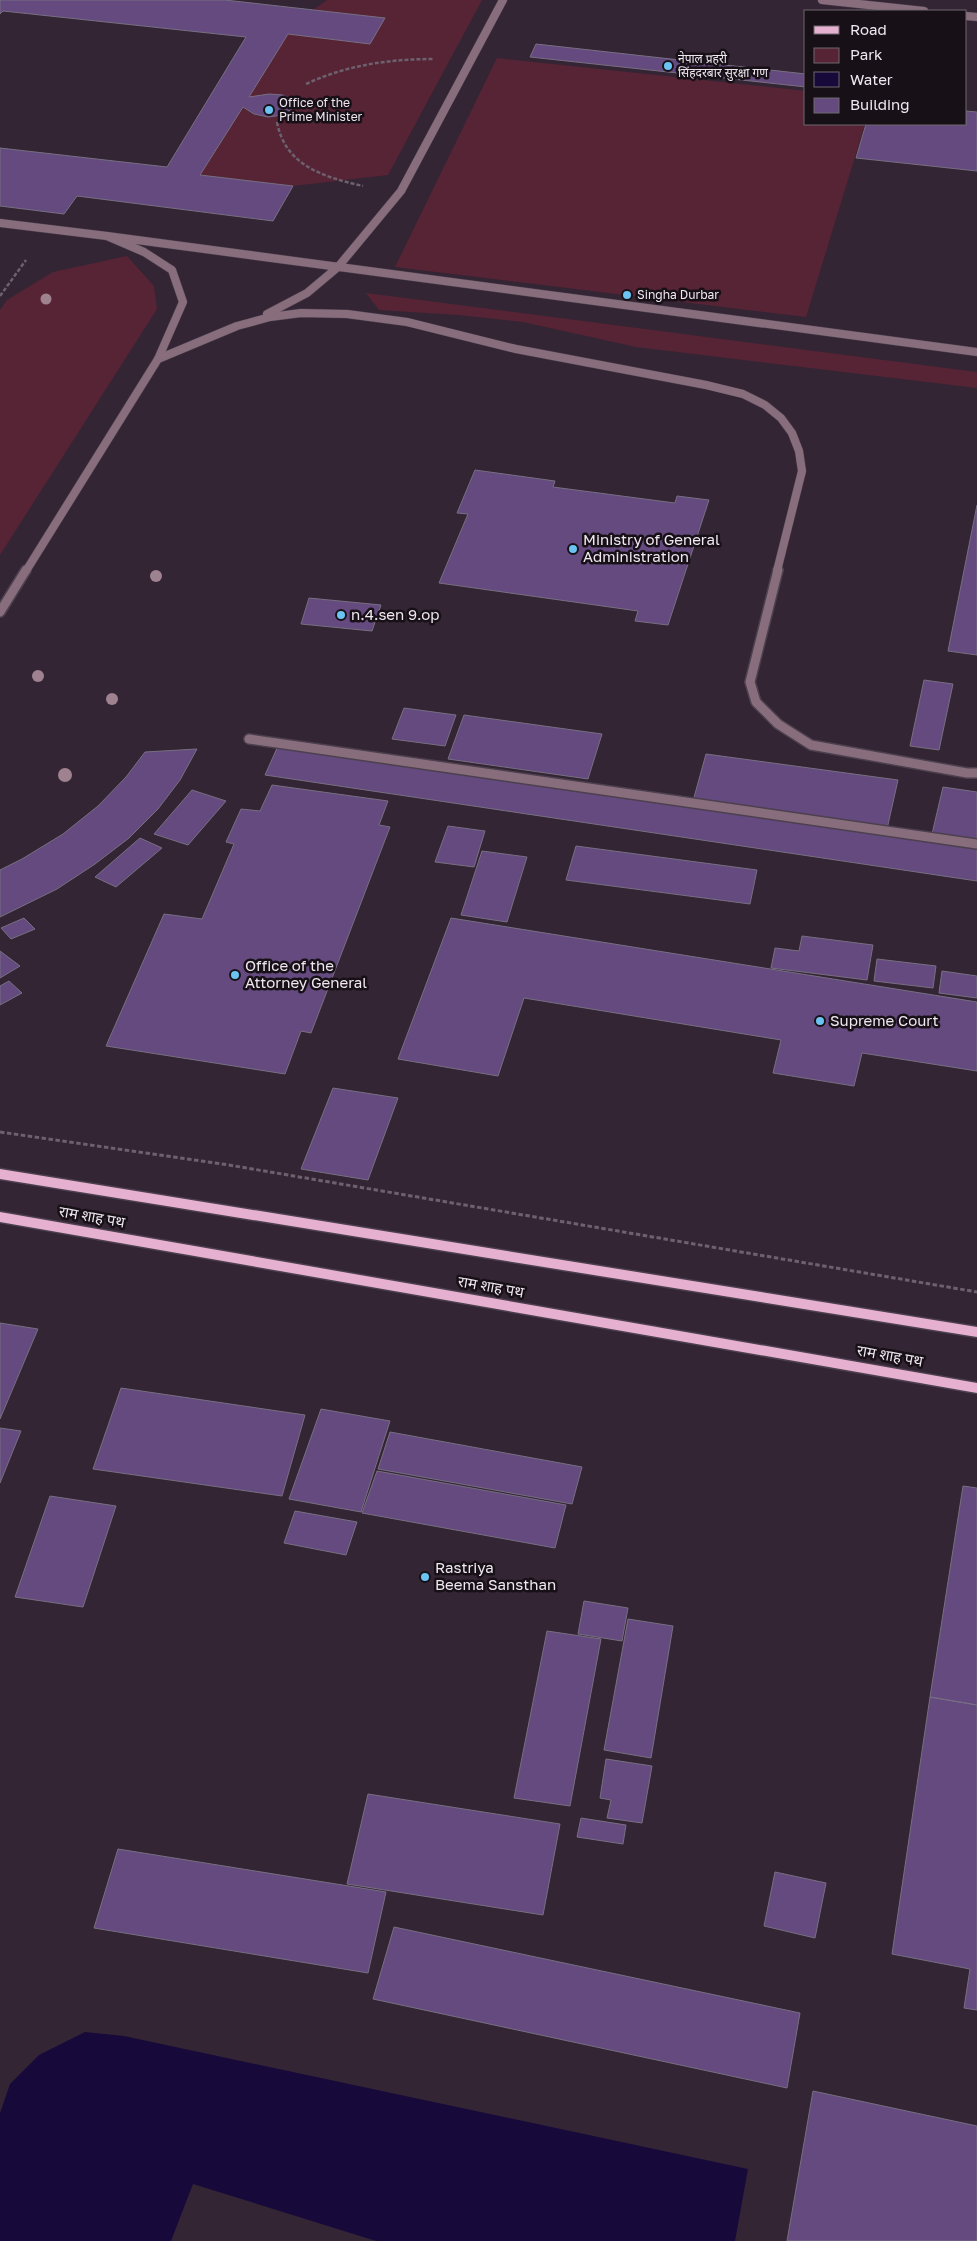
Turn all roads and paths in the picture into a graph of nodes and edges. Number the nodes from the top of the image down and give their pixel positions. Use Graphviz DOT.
graph roads {
  1 [pos="503,0"];
  2 [pos="822,0"];
  3 [pos="915,10"];
  4 [pos="470,62"];
  5 [pos="306,84"];
  6 [pos="277,122"];
  7 [pos="401,191"];
  8 [pos="0,223"];
  9 [pos="48,229"];
  10 [pos="107,236"];
  11 [pos="338,268"];
  12 [pos="0,296"];
  13 [pos="254,320"];
  14 [pos="977,352"];
  15 [pos="158,359"];
  16 [pos="0,612"];
  17 [pos="249,739"];
  18 [pos="977,773"];
  19 [pos="977,844"];
  20 [pos="0,1132"];
  21 [pos="0,1174"];
  22 [pos="0,1217"];
  23 [pos="977,1292"];
  24 [pos="977,1332"];
  25 [pos="977,1388"];
  1 -- 4 [label="lane"];
  2 -- 3 [label="lane"];
  4 -- 5 [label="path"];
  4 -- 7 [label="lane"];
  6 -- 7 [label="path"];
  7 -- 11 [label="lane"];
  8 -- 9 [label="lane"];
  9 -- 10 [label="lane"];
  9 -- 12 [label="path"];
  10 -- 11 [label="lane"];
  10 -- 15 [label="lane"];
  11 -- 13 [label="lane"];
  11 -- 14 [label="lane"];
  13 -- 15 [label="lane"];
  13 -- 18 [label="lane"];
  15 -- 16 [label="lane"];
  17 -- 19 [label="lane"];
  20 -- 23 [label="path"];
  21 -- 24 [label="main road, राम शाह पथ"];
  22 -- 25 [label="main road, राम शाह पथ"];
}
